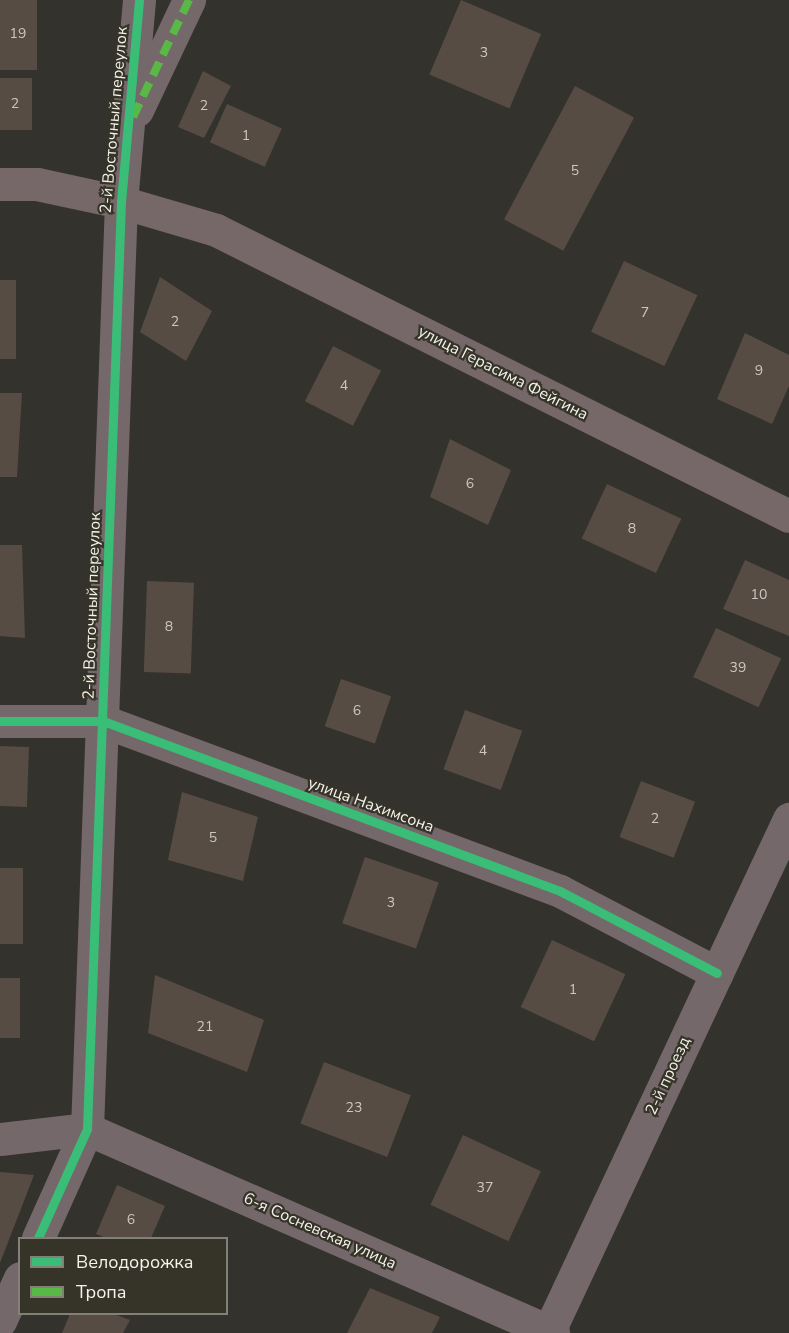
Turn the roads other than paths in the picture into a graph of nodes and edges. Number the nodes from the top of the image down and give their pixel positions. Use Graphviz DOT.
graph roads {
  1 [pos="139,0"];
  2 [pos="189,0"];
  3 [pos="128,127"];
  4 [pos="0,184"];
  5 [pos="121,202"];
  6 [pos="789,516"];
  7 [pos="0,721"];
  8 [pos="103,721"];
  9 [pos="789,819"];
  10 [pos="717,973"];
  11 [pos="87,1129"];
  12 [pos="0,1140"];
  13 [pos="39,1237"];
  14 [pos="18,1282"];
  15 [pos="0,1321"];
  16 [pos="550,1332"];
  1 -- 3 [label="street, 2-й Восточный переулок"];
  2 -- 3 [label="street"];
  3 -- 5 [label="street, 2-й Восточный переулок"];
  4 -- 5 [label="main road, улица Герасима Фейгина"];
  5 -- 6 [label="main road, улица Герасима Фейгина"];
  5 -- 8 [label="street, 2-й Восточный переулок"];
  7 -- 8 [label="street, улица Нахимсона"];
  8 -- 10 [label="street, улица Нахимсона"];
  8 -- 11 [label="street, 2-й Восточный переулок"];
  9 -- 10 [label="street, 2-й проезд"];
  10 -- 16 [label="street, 2-й проезд"];
  11 -- 12 [label="street"];
  11 -- 13 [label="street, 2-й Восточный переулок"];
  11 -- 16 [label="street, 6-я Сосневская улица"];
  14 -- 15 [label="street"];
}
